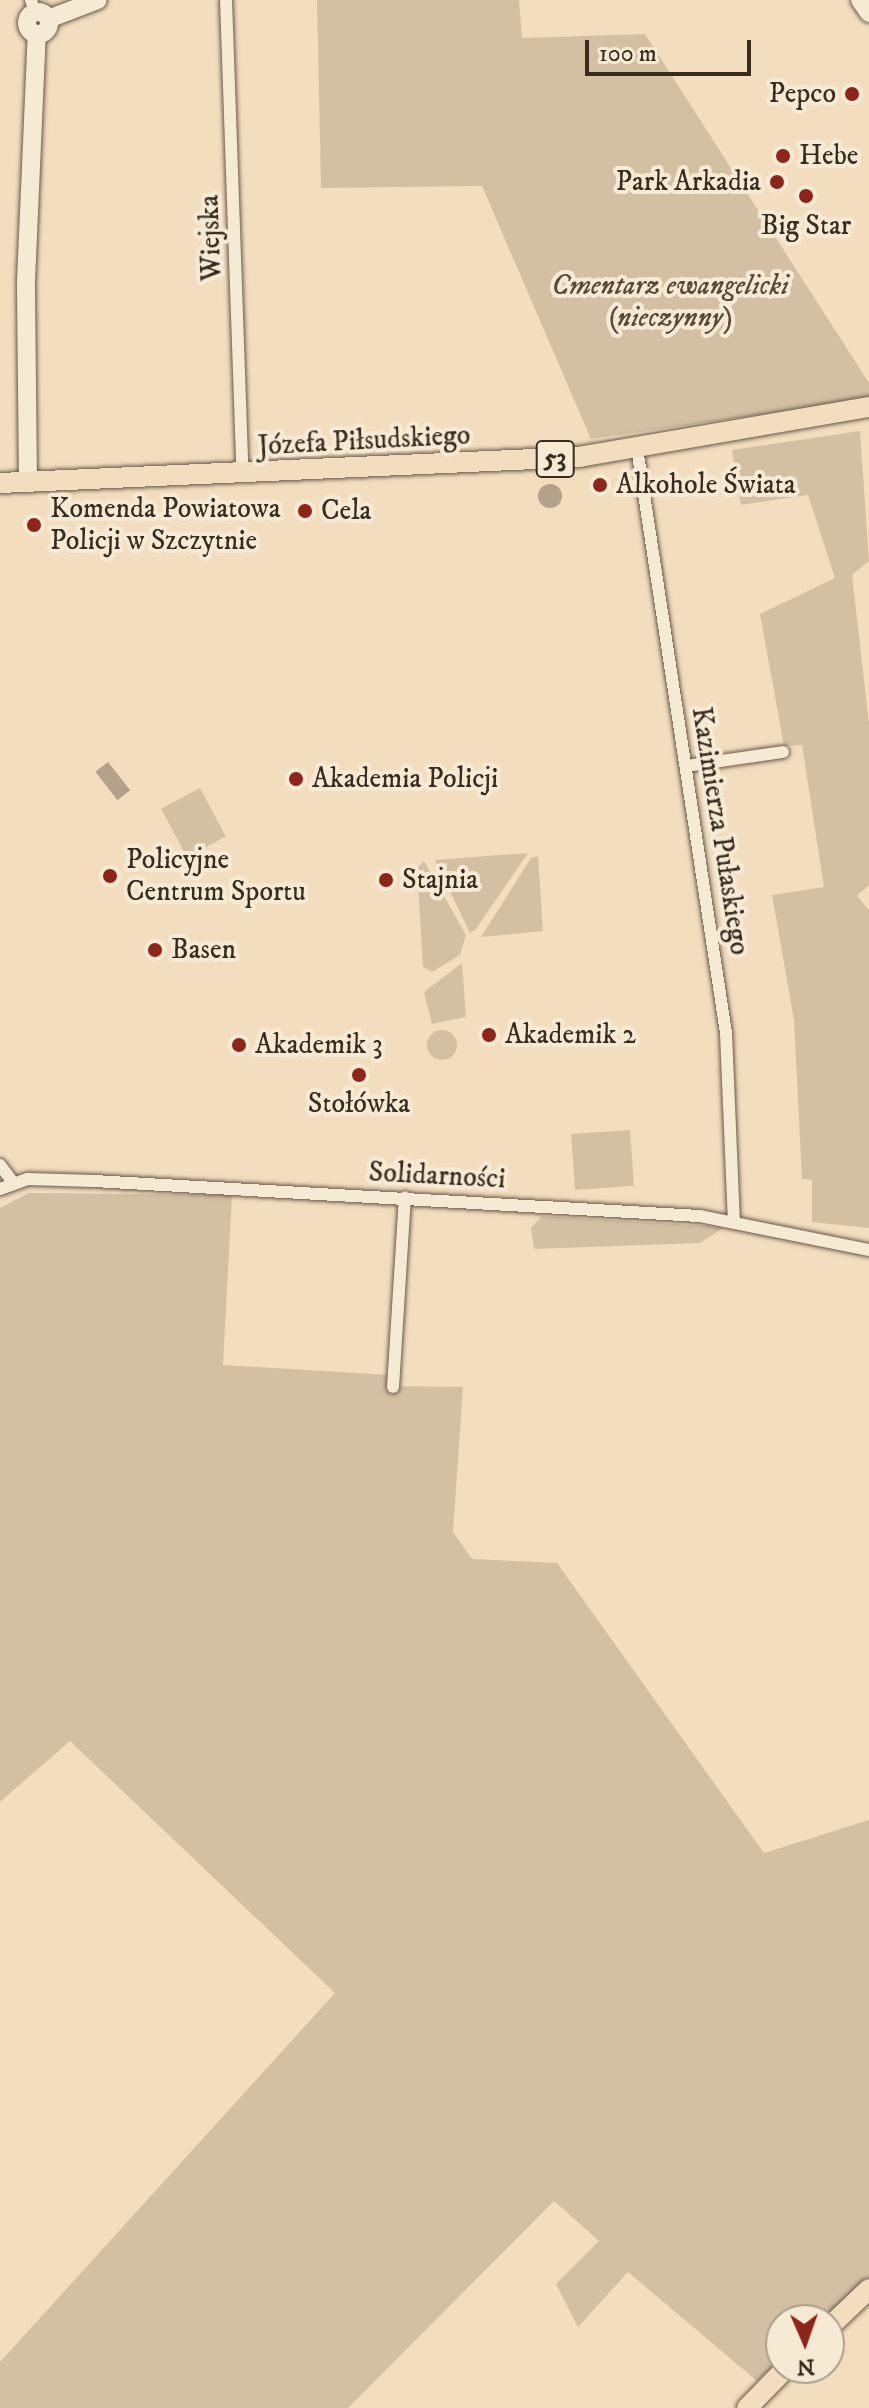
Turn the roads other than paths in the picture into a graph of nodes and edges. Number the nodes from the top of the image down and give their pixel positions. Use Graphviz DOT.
graph roads {
  1 [pos="98,0"];
  2 [pos="226,0"];
  3 [pos="860,0"];
  4 [pos="869,13"];
  5 [pos="38,16"];
  6 [pos="869,407"];
  7 [pos="869,417"];
  8 [pos="728,434"];
  9 [pos="637,448"];
  10 [pos="243,475"];
  11 [pos="28,482"];
  12 [pos="0,483"];
  13 [pos="783,752"];
  14 [pos="686,766"];
  15 [pos="0,1165"];
  16 [pos="13,1182"];
  17 [pos="0,1189"];
  18 [pos="405,1197"];
  19 [pos="734,1222"];
  20 [pos="869,1250"];
  21 [pos="393,1387"];
  22 [pos="869,2289"];
  23 [pos="845,2312"];
  24 [pos="770,2384"];
  25 [pos="747,2408"];
  1 -- 5 [label="street"];
  2 -- 10 [label="street, Wiejska"];
  3 -- 4 [label="street"];
  5 -- 11 [label="street"];
  6 -- 8 [label="main road, Józefa Piłsudskiego / 53"];
  7 -- 8 [label="main road, Józefa Piłsudskiego / 53"];
  8 -- 9 [label="main road, Józefa Piłsudskiego / 53"];
  9 -- 10 [label="main road, Józefa Piłsudskiego / 53"];
  9 -- 14 [label="street, Kazimierza Pułaskiego"];
  10 -- 11 [label="main road, Józefa Piłsudskiego / 53"];
  11 -- 12 [label="main road, Józefa Piłsudskiego / 53"];
  13 -- 14 [label="street"];
  14 -- 19 [label="street, Kazimierza Pułaskiego"];
  15 -- 16 [label="street"];
  16 -- 17 [label="street"];
  16 -- 18 [label="street, Solidarności"];
  18 -- 19 [label="street, Solidarności"];
  18 -- 21 [label="street"];
  19 -- 20 [label="street, Solidarności"];
  22 -- 23 [label="main road"];
  24 -- 25 [label="main road"];
}
